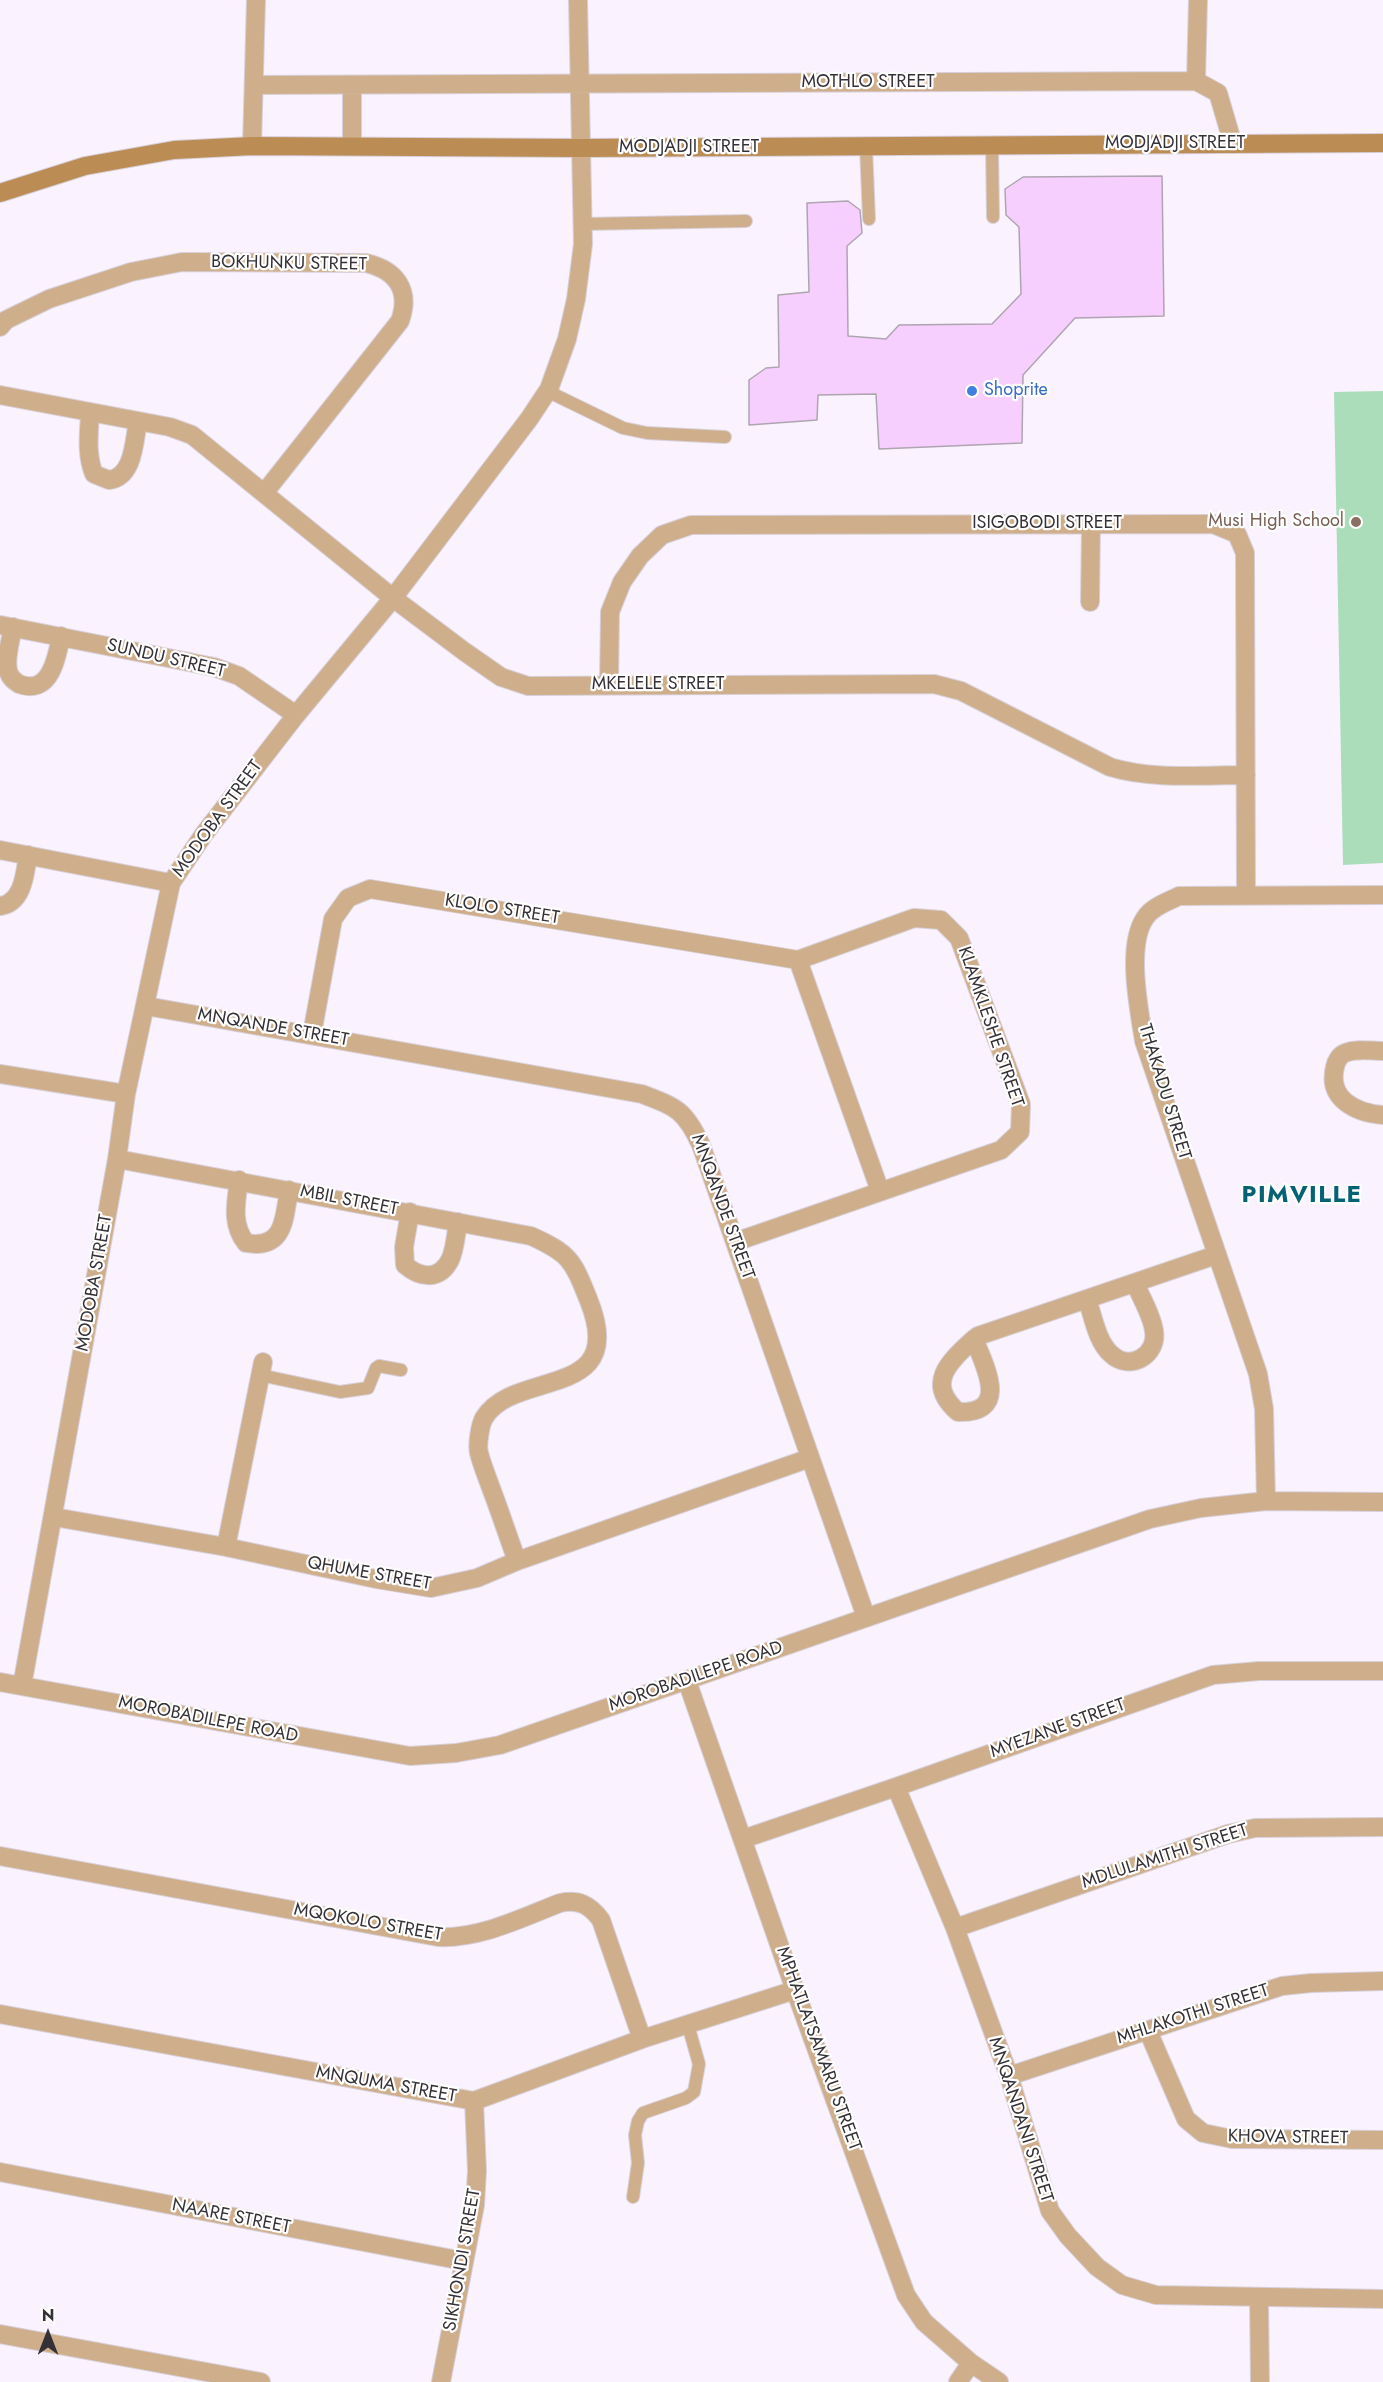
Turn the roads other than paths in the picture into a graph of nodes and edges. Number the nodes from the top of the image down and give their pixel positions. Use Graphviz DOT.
graph roads {
  1 [pos="256,0"];
  2 [pos="578,0"];
  3 [pos="1198,0"];
  4 [pos="1196,81"];
  5 [pos="579,84"];
  6 [pos="254,85"];
  7 [pos="352,86"];
  8 [pos="1383,143"];
  9 [pos="1233,144"];
  10 [pos="352,145"];
  11 [pos="992,145"];
  12 [pos="252,146"];
  13 [pos="866,146"];
  14 [pos="581,148"];
  15 [pos="0,194"];
  16 [pos="993,217"];
  17 [pos="869,219"];
  18 [pos="746,221"];
  19 [pos="583,224"];
  20 [pos="0,327"];
  21 [pos="547,392"];
  22 [pos="0,395"];
  23 [pos="90,413"];
  24 [pos="138,421"];
  25 [pos="725,437"];
  26 [pos="265,492"];
  27 [pos="1091,523"];
  28 [pos="393,598"];
  29 [pos="1090,602"];
  30 [pos="7,626"];
  31 [pos="61,636"];
  32 [pos="609,684"];
  33 [pos="296,715"];
  34 [pos="1246,775"];
  35 [pos="0,850"];
  36 [pos="28,855"];
  37 [pos="171,883"];
  38 [pos="1246,895"];
  39 [pos="1383,895"];
  40 [pos="0,906"];
  41 [pos="798,960"];
  42 [pos="146,1006"];
  43 [pos="312,1034"];
  44 [pos="1383,1051"];
  45 [pos="0,1074"];
  46 [pos="126,1094"];
  47 [pos="1383,1115"];
  48 [pos="117,1159"];
  49 [pos="239,1180"];
  50 [pos="289,1190"];
  51 [pos="880,1191"];
  52 [pos="410,1212"];
  53 [pos="458,1222"];
  54 [pos="735,1242"];
  55 [pos="1216,1255"];
  56 [pos="1135,1283"];
  57 [pos="1087,1299"];
  58 [pos="975,1339"];
  59 [pos="262,1369"];
  60 [pos="401,1370"];
  61 [pos="810,1458"];
  62 [pos="1266,1501"];
  63 [pos="1383,1502"];
  64 [pos="54,1517"];
  65 [pos="226,1547"];
  66 [pos="517,1561"];
  67 [pos="866,1617"];
  68 [pos="1383,1671"];
  69 [pos="687,1681"];
  70 [pos="0,1682"];
  71 [pos="22,1686"];
  72 [pos="896,1788"];
  73 [pos="1383,1827"];
  74 [pos="743,1839"];
  75 [pos="0,1856"];
  76 [pos="955,1928"];
  77 [pos="1383,1981"];
  78 [pos="795,1990"];
  79 [pos="0,2014"];
  80 [pos="688,2025"];
  81 [pos="1148,2031"];
  82 [pos="642,2040"];
  83 [pos="1009,2076"];
  84 [pos="474,2100"];
  85 [pos="1383,2140"];
  86 [pos="0,2172"];
  87 [pos="633,2197"];
  88 [pos="463,2261"];
  89 [pos="1259,2298"];
  90 [pos="1383,2299"];
  91 [pos="0,2334"];
  92 [pos="971,2363"];
  93 [pos="261,2382"];
  94 [pos="441,2382"];
  95 [pos="958,2382"];
  96 [pos="999,2382"];
  97 [pos="1260,2382"];
  1 -- 6 [label="street"];
  2 -- 5 [label="street, MODOBA STREET"];
  3 -- 4 [label="street"];
  4 -- 5 [label="street, MOTHLO STREET"];
  4 -- 9 [label="street"];
  5 -- 7 [label="street, MOTHLO STREET"];
  5 -- 14 [label="street, MODOBA STREET"];
  6 -- 7 [label="street, MOTHLO STREET"];
  6 -- 12 [label="street"];
  7 -- 10 [label="street"];
  8 -- 9 [label="street, MODJADJI STREET"];
  9 -- 11 [label="street, MODJADJI STREET"];
  10 -- 12 [label="street, MODJADJI STREET"];
  10 -- 14 [label="street, MODJADJI STREET"];
  11 -- 13 [label="street, MODJADJI STREET"];
  11 -- 16 [label="lane"];
  12 -- 15 [label="street, MODJADJI STREET"];
  13 -- 14 [label="street, MODJADJI STREET"];
  13 -- 17 [label="lane"];
  14 -- 19 [label="street, MODOBA STREET"];
  18 -- 19 [label="lane"];
  19 -- 21 [label="street, MODOBA STREET"];
  20 -- 26 [label="street, BOKHUNKU STREET"];
  21 -- 25 [label="lane"];
  21 -- 28 [label="street, MODOBA STREET"];
  22 -- 23 [label="street, MKELELE STREET"];
  23 -- 24 [label="street, MKELELE STREET"];
  23 -- 24 [label="street"];
  24 -- 26 [label="street, MKELELE STREET"];
  26 -- 28 [label="street, MKELELE STREET"];
  27 -- 29 [label="street"];
  27 -- 32 [label="street, ISIGOBODI STREET"];
  27 -- 34 [label="street, ISIGOBODI STREET"];
  28 -- 32 [label="street, MKELELE STREET"];
  28 -- 33 [label="street, MODOBA STREET"];
  30 -- 31 [label="street, SUNDU STREET"];
  30 -- 31 [label="street, SUNDU STREET"];
  31 -- 33 [label="street, SUNDU STREET"];
  32 -- 34 [label="street, MKELELE STREET"];
  33 -- 37 [label="street, MODOBA STREET"];
  34 -- 38 [label="street, ISIGOBODI STREET"];
  35 -- 36 [label="street"];
  36 -- 37 [label="street"];
  36 -- 40 [label="street"];
  37 -- 42 [label="street, MODOBA STREET"];
  38 -- 39 [label="street, THAKADU STREET"];
  38 -- 55 [label="street, THAKADU STREET"];
  41 -- 43 [label="street, KLOLO STREET"];
  41 -- 51 [label="street"];
  41 -- 51 [label="street, KLAMKLESHE STREET"];
  42 -- 43 [label="street, MNQANDE STREET"];
  42 -- 46 [label="street, MODOBA STREET"];
  43 -- 54 [label="street, MNQANDE STREET"];
  44 -- 47 [label="street"];
  45 -- 46 [label="street"];
  46 -- 48 [label="street, MODOBA STREET"];
  48 -- 49 [label="street, MBIL STREET"];
  48 -- 64 [label="street, MODOBA STREET"];
  49 -- 50 [label="street, MBIL STREET"];
  49 -- 50 [label="street, MBIL STREET"];
  50 -- 52 [label="street, MBIL STREET"];
  51 -- 54 [label="street, KLAMKLESHE STREET"];
  52 -- 53 [label="street, MBIL STREET"];
  52 -- 53 [label="street, MBIL STREET"];
  53 -- 66 [label="street, MBIL STREET"];
  54 -- 61 [label="street, MNQANDE STREET"];
  55 -- 56 [label="street"];
  55 -- 62 [label="street, THAKADU STREET"];
  56 -- 57 [label="street"];
  56 -- 57 [label="street"];
  57 -- 58 [label="street"];
  59 -- 60 [label="lane"];
  59 -- 65 [label="street"];
  61 -- 66 [label="street, QHUME STREET"];
  61 -- 67 [label="street, MNQANDE STREET"];
  62 -- 63 [label="street, MOROBADILEPE ROAD"];
  62 -- 67 [label="street, MOROBADILEPE ROAD"];
  64 -- 65 [label="street, QHUME STREET"];
  64 -- 71 [label="street, MODOBA STREET"];
  65 -- 66 [label="street, QHUME STREET"];
  67 -- 69 [label="street, MOROBADILEPE ROAD"];
  68 -- 72 [label="street, MYEZANE STREET"];
  69 -- 71 [label="street, MOROBADILEPE ROAD"];
  69 -- 74 [label="street, MPHATLATSAMARU STREET"];
  70 -- 71 [label="street, MOROBADILEPE ROAD"];
  72 -- 74 [label="street, MYEZANE STREET"];
  72 -- 76 [label="street, MNQANDANI STREET"];
  73 -- 76 [label="street, MDLULAMITHI STREET"];
  74 -- 78 [label="street, MPHATLATSAMARU STREET"];
  75 -- 82 [label="street, MQOKOLO STREET"];
  76 -- 83 [label="street, MNQANDANI STREET"];
  77 -- 81 [label="street, MHLAKOTHI STREET"];
  78 -- 80 [label="street, MNQUMA STREET"];
  78 -- 92 [label="street, MPHATLATSAMARU STREET"];
  79 -- 84 [label="street, MNQUMA STREET"];
  80 -- 82 [label="street, MNQUMA STREET"];
  80 -- 87 [label="lane"];
  81 -- 83 [label="street, MHLAKOTHI STREET"];
  81 -- 85 [label="street, KHOVA STREET"];
  82 -- 84 [label="street, MNQUMA STREET"];
  83 -- 89 [label="street, MNQANDANI STREET"];
  84 -- 88 [label="street, SIKHONDI STREET"];
  86 -- 88 [label="street, NAARE STREET"];
  88 -- 94 [label="street, SIKHONDI STREET"];
  89 -- 90 [label="street, MNQANDANI STREET"];
  89 -- 97 [label="street"];
  91 -- 93 [label="street"];
  92 -- 95 [label="street"];
  92 -- 96 [label="street, MPHATLATSAMARU STREET"];
}
